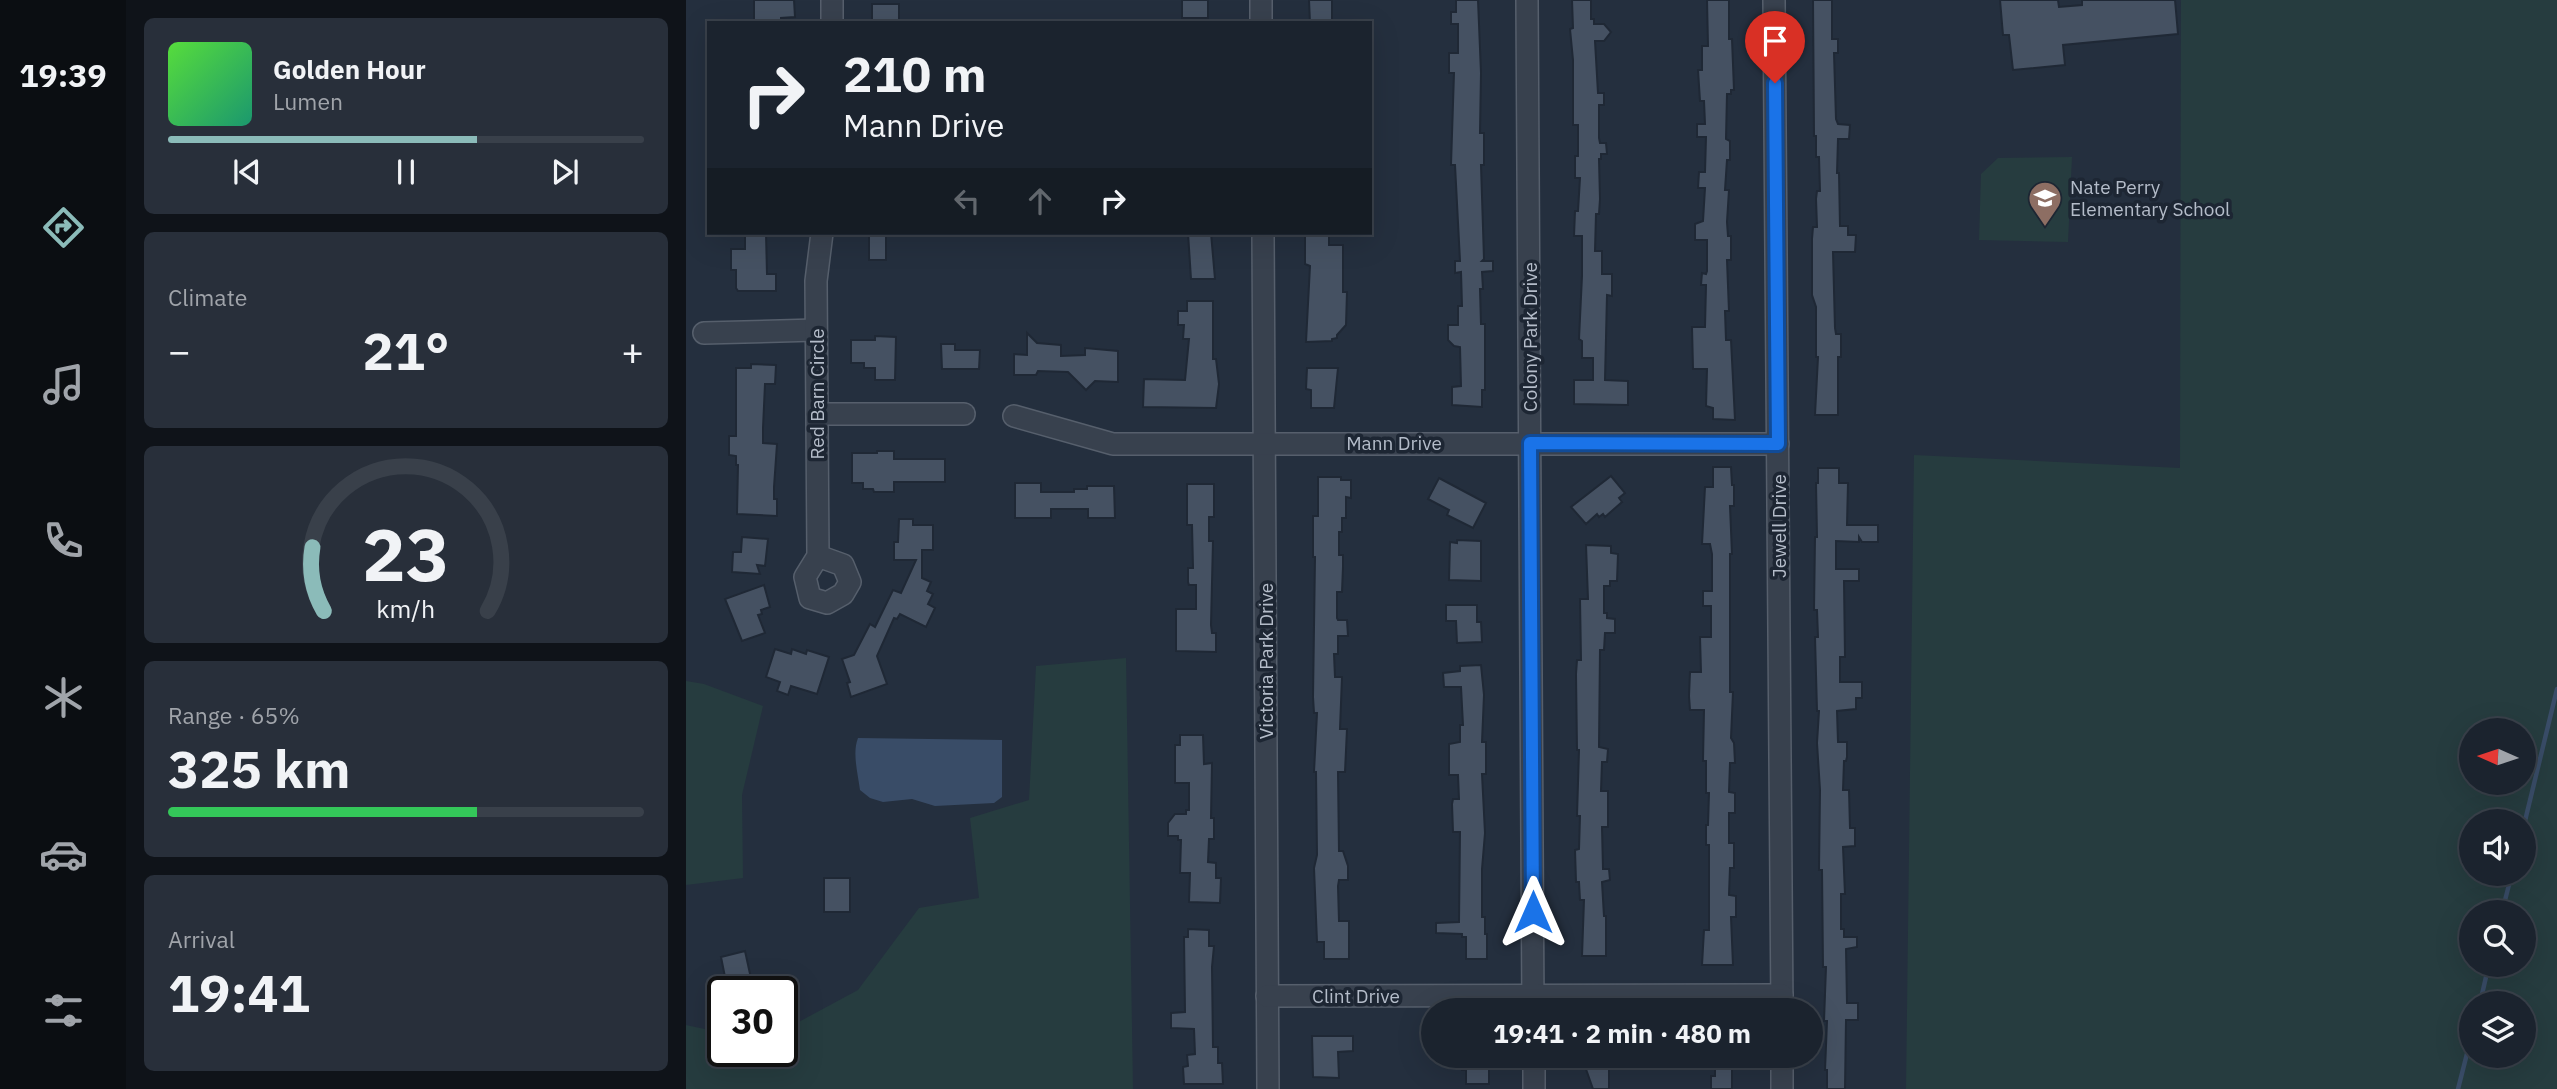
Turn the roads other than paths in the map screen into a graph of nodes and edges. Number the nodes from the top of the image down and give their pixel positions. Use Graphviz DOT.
graph roads {
  1 [pos="832,0"];
  2 [pos="1261,0"];
  3 [pos="1527,0"];
  4 [pos="1774,0"];
  5 [pos="832,21"];
  6 [pos="1261,21"];
  7 [pos="822,235"];
  8 [pos="1263,235"];
  9 [pos="816,330"];
  10 [pos="704,332"];
  11 [pos="817,414"];
  12 [pos="964,414"];
  13 [pos="1014,416"];
  14 [pos="1265,442"];
  15 [pos="1530,443"];
  16 [pos="1778,444"];
  17 [pos="818,556"];
  18 [pos="1267,996"];
  19 [pos="1533,998"];
  20 [pos="1782,998"];
  21 [pos="1421,999"];
  22 [pos="1534,1068"];
  23 [pos="1782,1068"];
  24 [pos="1268,1089"];
  25 [pos="1534,1089"];
  26 [pos="1782,1089"];
  1 -- 5 [label="street"];
  2 -- 6 [label="street"];
  3 -- 15 [label="street, Colony Park Drive"];
  4 -- 16 [label="street, Jewell Drive"];
  7 -- 9 [label="street, Red Barn Circle"];
  8 -- 14 [label="street, Victoria Park Drive"];
  9 -- 10 [label="street"];
  9 -- 11 [label="street, Red Barn Circle"];
  11 -- 12 [label="street"];
  11 -- 17 [label="street, Red Barn Circle"];
  13 -- 14 [label="street, Mann Drive"];
  14 -- 15 [label="street, Mann Drive"];
  14 -- 18 [label="street, Victoria Park Drive"];
  15 -- 16 [label="street, Mann Drive"];
  15 -- 19 [label="street, Colony Park Drive"];
  16 -- 20 [label="street, Jewell Drive"];
  18 -- 21 [label="street, Clint Drive"];
  18 -- 24 [label="street, Victoria Park Drive"];
  22 -- 25 [label="street"];
  23 -- 26 [label="street"];
}
